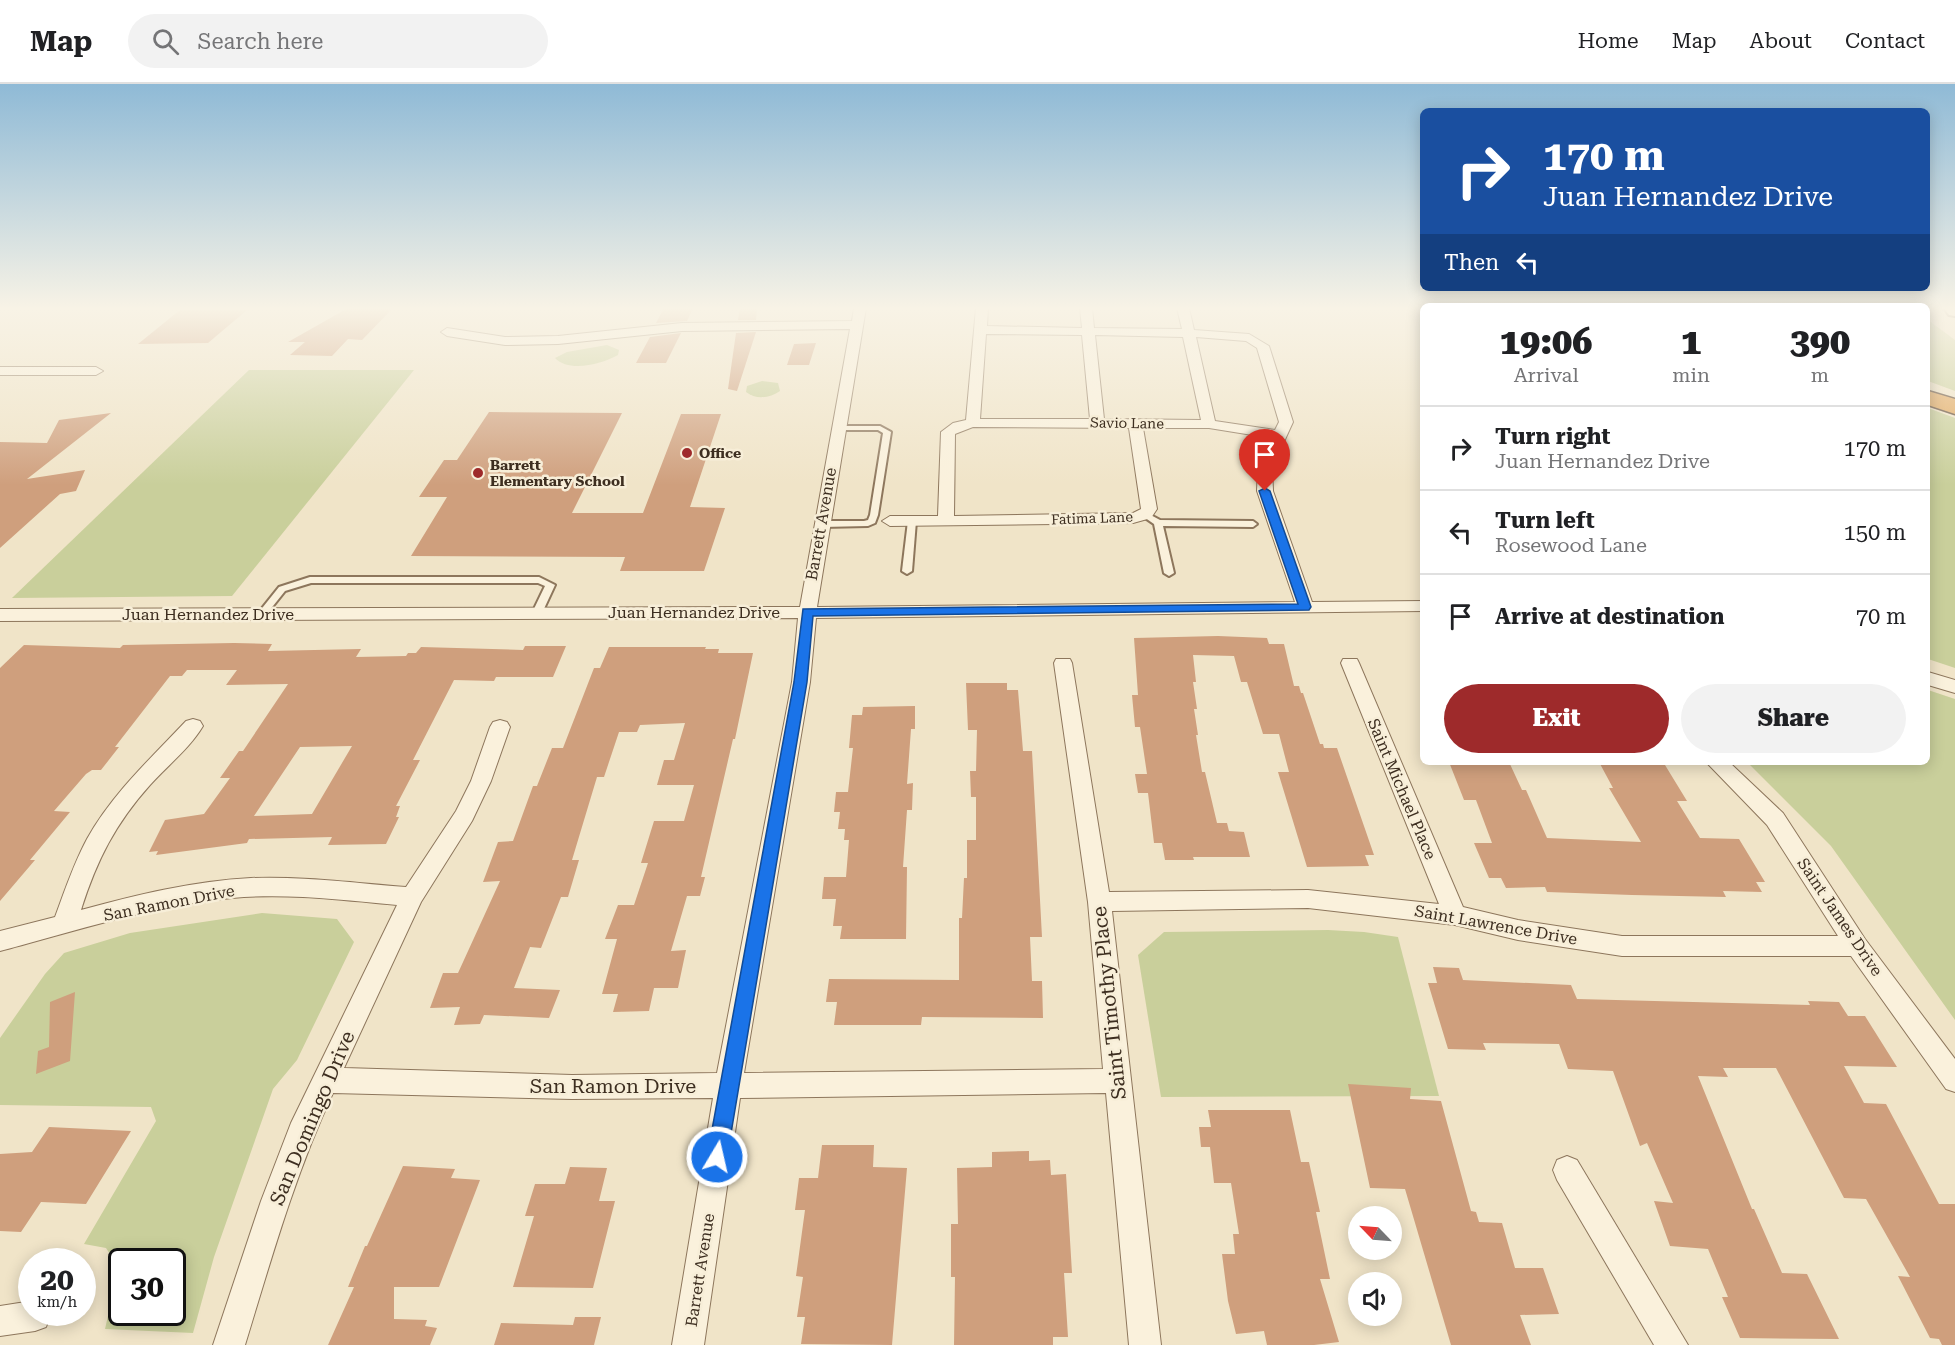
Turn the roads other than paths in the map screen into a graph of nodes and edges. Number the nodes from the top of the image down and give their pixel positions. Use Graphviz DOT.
graph roads {
  1 [pos="850,367"];
  2 [pos="977,367"];
  3 [pos="1091,367"];
  4 [pos="1197,367"];
  5 [pos="1269,367"];
  6 [pos="0,371"];
  7 [pos="96,371"];
  8 [pos="1930,399"];
  9 [pos="1955,407"];
  10 [pos="973,423"];
  11 [pos="1096,423"];
  12 [pos="1135,424"];
  13 [pos="1209,424"];
  14 [pos="838,428"];
  15 [pos="1279,435"];
  16 [pos="1151,519"];
  17 [pos="890,521"];
  18 [pos="912,521"];
  19 [pos="946,521"];
  20 [pos="822,524"];
  21 [pos="1253,524"];
  22 [pos="908,571"];
  23 [pos="1169,573"];
  24 [pos="1420,606"];
  25 [pos="1305,607"];
  26 [pos="537,612"];
  27 [pos="807,612"];
  28 [pos="262,614"];
  29 [pos="0,615"];
  30 [pos="1063,663"];
  31 [pos="1350,663"];
  32 [pos="1930,679"];
  33 [pos="1955,687"];
  34 [pos="193,726"];
  35 [pos="500,727"];
  36 [pos="1719,765"];
  37 [pos="412,897"];
  38 [pos="1099,902"];
  39 [pos="1455,915"];
  40 [pos="64,925"];
  41 [pos="0,941"];
  42 [pos="1857,946"];
  43 [pos="325,1080"];
  44 [pos="1955,1080"];
  45 [pos="1117,1082"];
  46 [pos="728,1087"];
  47 [pos="1567,1170"];
  48 [pos="18,1318"];
  49 [pos="0,1321"];
  50 [pos="229,1345"];
  51 [pos="688,1345"];
  52 [pos="1145,1345"];
  53 [pos="1672,1345"];
  1 -- 14 [label="street, Barrett Avenue"];
  2 -- 10 [label="street"];
  3 -- 11 [label="street"];
  4 -- 13 [label="street"];
  5 -- 15 [label="street"];
  6 -- 7 [label="street"];
  8 -- 9 [label="highway"];
  10 -- 11 [label="street, Savio Lane"];
  10 -- 19 [label="street"];
  11 -- 12 [label="street, Savio Lane"];
  12 -- 13 [label="street, Savio Lane"];
  12 -- 16 [label="street, Fatima Lane"];
  13 -- 15 [label="street, Savio Lane"];
  14 -- 20 [label="street, Barrett Avenue"];
  14 -- 20 [label="lane"];
  15 -- 25 [label="street"];
  16 -- 19 [label="street, Fatima Lane"];
  16 -- 21 [label="lane"];
  16 -- 23 [label="lane"];
  17 -- 18 [label="street, Fatima Lane"];
  18 -- 19 [label="street, Fatima Lane"];
  18 -- 22 [label="lane"];
  20 -- 27 [label="street, Barrett Avenue"];
  24 -- 25 [label="street, Juan Hernandez Drive"];
  25 -- 27 [label="street, Juan Hernandez Drive"];
  26 -- 27 [label="street, Juan Hernandez Drive"];
  26 -- 28 [label="street, Juan Hernandez Drive"];
  26 -- 28 [label="lane"];
  27 -- 46 [label="street, Barrett Avenue"];
  28 -- 29 [label="street, Juan Hernandez Drive"];
  30 -- 38 [label="street, Saint Timothy Place"];
  31 -- 39 [label="street, Saint Michael Place"];
  32 -- 33 [label="street"];
  34 -- 40 [label="street"];
  35 -- 37 [label="street, San Domingo Drive"];
  36 -- 42 [label="street, Saint James Drive"];
  37 -- 40 [label="street, San Ramon Drive"];
  37 -- 43 [label="street, San Domingo Drive"];
  38 -- 39 [label="street, Saint Lawrence Drive"];
  38 -- 45 [label="street, Saint Timothy Place"];
  39 -- 42 [label="street, Saint Lawrence Drive"];
  40 -- 41 [label="street, San Ramon Drive"];
  42 -- 44 [label="street, Saint James Drive"];
  43 -- 46 [label="street, San Ramon Drive"];
  43 -- 50 [label="street, San Domingo Drive"];
  45 -- 46 [label="street, San Ramon Drive"];
  45 -- 52 [label="street, Saint Timothy Place"];
  46 -- 51 [label="street, Barrett Avenue"];
  47 -- 53 [label="street"];
  48 -- 49 [label="street"];
}
